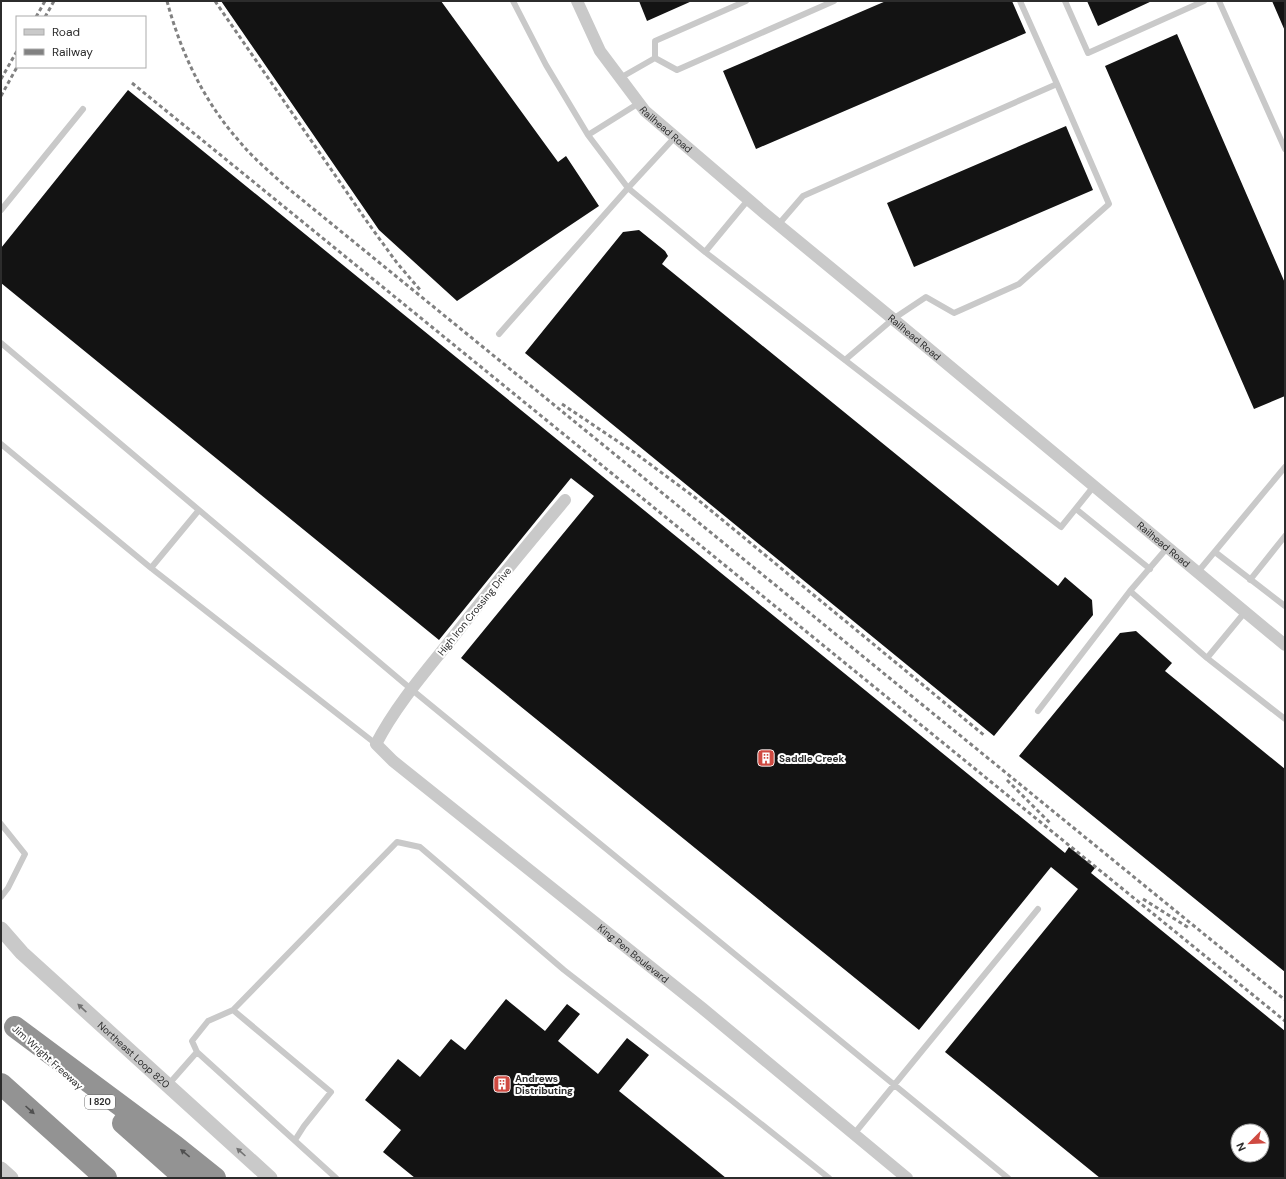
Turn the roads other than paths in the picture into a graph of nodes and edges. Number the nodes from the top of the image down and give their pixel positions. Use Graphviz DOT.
graph roads {
  1 [pos="513,1"];
  2 [pos="577,1"];
  3 [pos="746,1"];
  4 [pos="834,1"];
  5 [pos="1020,1"];
  6 [pos="1065,1"];
  7 [pos="1204,1"];
  8 [pos="1219,1"];
  9 [pos="655,58"];
  10 [pos="620,78"];
  11 [pos="1057,84"];
  12 [pos="639,102"];
  13 [pos="83,109"];
  14 [pos="588,135"];
  15 [pos="675,137"];
  16 [pos="1285,149"];
  17 [pos="628,188"];
  18 [pos="748,200"];
  19 [pos="1,210"];
  20 [pos="778,224"];
  21 [pos="705,252"];
  22 [pos="893,319"];
  23 [pos="499,334"];
  24 [pos="1,343"];
  25 [pos="845,360"];
  26 [pos="1,444"];
  27 [pos="1285,467"];
  28 [pos="1094,486"];
  29 [pos="565,500"];
  30 [pos="1076,509"];
  31 [pos="199,510"];
  32 [pos="1285,536"];
  33 [pos="1167,548"];
  34 [pos="1214,552"];
  35 [pos="151,568"];
  36 [pos="1150,569"];
  37 [pos="1197,573"];
  38 [pos="1250,580"];
  39 [pos="1130,591"];
  40 [pos="1285,606"];
  41 [pos="1244,612"];
  42 [pos="1285,645"];
  43 [pos="1207,658"];
  44 [pos="411,689"];
  45 [pos="1038,711"];
  46 [pos="1285,719"];
  47 [pos="376,744"];
  48 [pos="1,824"];
  49 [pos="1,898"];
  50 [pos="1038,909"];
  51 [pos="1,929"];
  52 [pos="234,1010"];
  53 [pos="8,1021"];
  54 [pos="197,1052"];
  55 [pos="1,1084"];
  56 [pos="894,1085"];
  57 [pos="167,1086"];
  58 [pos="854,1134"];
  59 [pos="295,1140"];
  60 [pos="1,1170"];
  61 [pos="11,1178"];
  62 [pos="106,1178"];
  63 [pos="185,1178"];
  64 [pos="215,1178"];
  65 [pos="270,1178"];
  66 [pos="336,1178"];
  67 [pos="829,1178"];
  68 [pos="907,1178"];
  69 [pos="1008,1178"];
  1 -- 14 [label="lane"];
  2 -- 10 [label="street, Railhead Road"];
  3 -- 9 [label="lane"];
  4 -- 9 [label="lane"];
  5 -- 11 [label="lane"];
  6 -- 7 [label="lane"];
  8 -- 16 [label="lane"];
  9 -- 10 [label="lane"];
  10 -- 12 [label="street, Railhead Road"];
  11 -- 20 [label="lane"];
  11 -- 22 [label="lane"];
  12 -- 14 [label="lane"];
  12 -- 15 [label="street, Railhead Road"];
  13 -- 19 [label="lane"];
  14 -- 17 [label="lane"];
  15 -- 17 [label="lane"];
  15 -- 18 [label="street, Railhead Road"];
  17 -- 21 [label="lane"];
  17 -- 23 [label="lane"];
  18 -- 20 [label="street, Railhead Road"];
  18 -- 21 [label="lane"];
  20 -- 22 [label="street, Railhead Road"];
  21 -- 25 [label="lane"];
  22 -- 25 [label="lane"];
  22 -- 28 [label="street, Railhead Road"];
  24 -- 31 [label="lane"];
  25 -- 30 [label="lane"];
  26 -- 35 [label="lane"];
  27 -- 34 [label="lane"];
  28 -- 30 [label="lane"];
  28 -- 33 [label="street, Railhead Road"];
  29 -- 44 [label="street, High Iron Crossing Drive"];
  30 -- 36 [label="lane"];
  31 -- 35 [label="lane"];
  31 -- 44 [label="lane"];
  32 -- 38 [label="lane"];
  33 -- 36 [label="lane"];
  33 -- 37 [label="street, Railhead Road"];
  34 -- 37 [label="lane"];
  34 -- 38 [label="lane"];
  35 -- 47 [label="lane"];
  36 -- 39 [label="lane"];
  37 -- 41 [label="street, Railhead Road"];
  38 -- 40 [label="lane"];
  39 -- 43 [label="lane"];
  39 -- 45 [label="lane"];
  41 -- 42 [label="street, Railhead Road"];
  41 -- 43 [label="lane"];
  43 -- 46 [label="lane"];
  44 -- 47 [label="street, High Iron Crossing Drive"];
  44 -- 56 [label="lane"];
  47 -- 58 [label="street, King Pen Boulevard"];
  48 -- 49 [label="lane"];
  50 -- 56 [label="lane"];
  57 -- 51 [label="street, Northeast Loop 820, one-way"];
  52 -- 54 [label="lane"];
  52 -- 59 [label="lane"];
  52 -- 67 [label="lane"];
  53 -- 63 [label="highway, Jim Wright Freeway / I 820"];
  64 -- 53 [label="highway, one-way"];
  54 -- 57 [label="lane"];
  54 -- 59 [label="lane"];
  55 -- 62 [label="highway, one-way"];
  56 -- 58 [label="lane"];
  56 -- 69 [label="lane"];
  65 -- 57 [label="street, Northeast Loop 820, one-way"];
  58 -- 68 [label="street, King Pen Boulevard"];
  59 -- 66 [label="lane"];
  60 -- 61 [label="street"];
}
